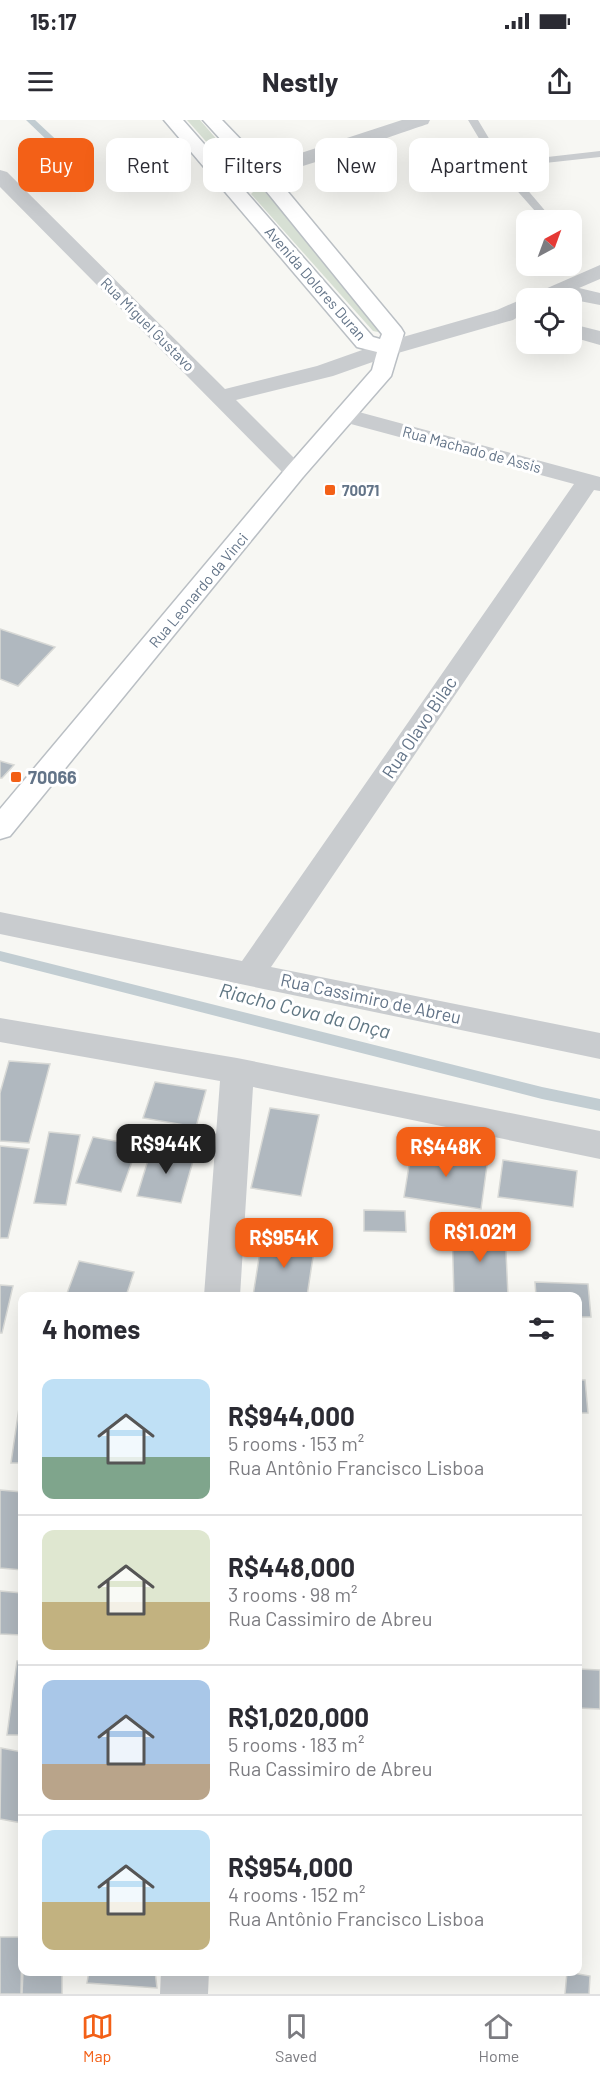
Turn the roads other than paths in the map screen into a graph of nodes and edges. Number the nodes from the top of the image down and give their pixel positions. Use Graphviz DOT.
graph roads {
  1 [pos="173,120"];
  2 [pos="212,120"];
  3 [pos="421,120"];
  4 [pos="472,120"];
  5 [pos="229,138"];
  6 [pos="483,138"];
  7 [pos="203,153"];
  8 [pos="600,154"];
  9 [pos="303,158"];
  10 [pos="549,160"];
  11 [pos="0,176"];
  12 [pos="237,192"];
  13 [pos="277,192"];
  14 [pos="524,192"];
  15 [pos="539,210"];
  16 [pos="600,271"];
  17 [pos="562,288"];
  18 [pos="582,297"];
  19 [pos="600,299"];
  20 [pos="516,317"];
  21 [pos="582,334"];
  22 [pos="600,338"];
  23 [pos="390,348"];
  24 [pos="221,397"];
  25 [pos="344,415"];
  26 [pos="295,472"];
  27 [pos="594,482"];
  28 [pos="4,818"];
  29 [pos="0,923"];
  30 [pos="250,973"];
  31 [pos="0,1030"];
  32 [pos="600,1046"];
  33 [pos="237,1071"];
  34 [pos="600,1144"];
  35 [pos="222,1292"];
  36 [pos="185,1976"];
  37 [pos="184,1994"];
  1 -- 7 [label="street, Avenida Dolores Duran"];
  2 -- 5 [label="street, Avenida Dolores Duran"];
  3 -- 9 [label="street"];
  4 -- 6 [label="lane"];
  8 -- 10 [label="lane"];
  11 -- 24 [label="street, Rua Miguel Gustavo"];
  12 -- 23 [label="street, Avenida Dolores Duran"];
  13 -- 23 [label="street, Avenida Dolores Duran"];
  14 -- 15 [label="lane"];
  16 -- 17 [label="street"];
  18 -- 19 [label="street"];
  20 -- 23 [label="street"];
  21 -- 22 [label="street"];
  23 -- 24 [label="street"];
  23 -- 25 [label="street, Rua Leonardo da Vinci"];
  24 -- 26 [label="street, Rua Miguel Gustavo"];
  25 -- 26 [label="street, Rua Leonardo da Vinci"];
  25 -- 27 [label="street, Rua Machado de Assis"];
  26 -- 28 [label="street, Rua Leonardo da Vinci"];
  27 -- 30 [label="street, Rua Olavo Bilac"];
  29 -- 30 [label="street, Rua Cassimiro de Abreu"];
  30 -- 32 [label="street, Rua Cassimiro de Abreu"];
  31 -- 33 [label="street"];
  33 -- 34 [label="street"];
  33 -- 35 [label="street"];
  36 -- 37 [label="street"];
}
